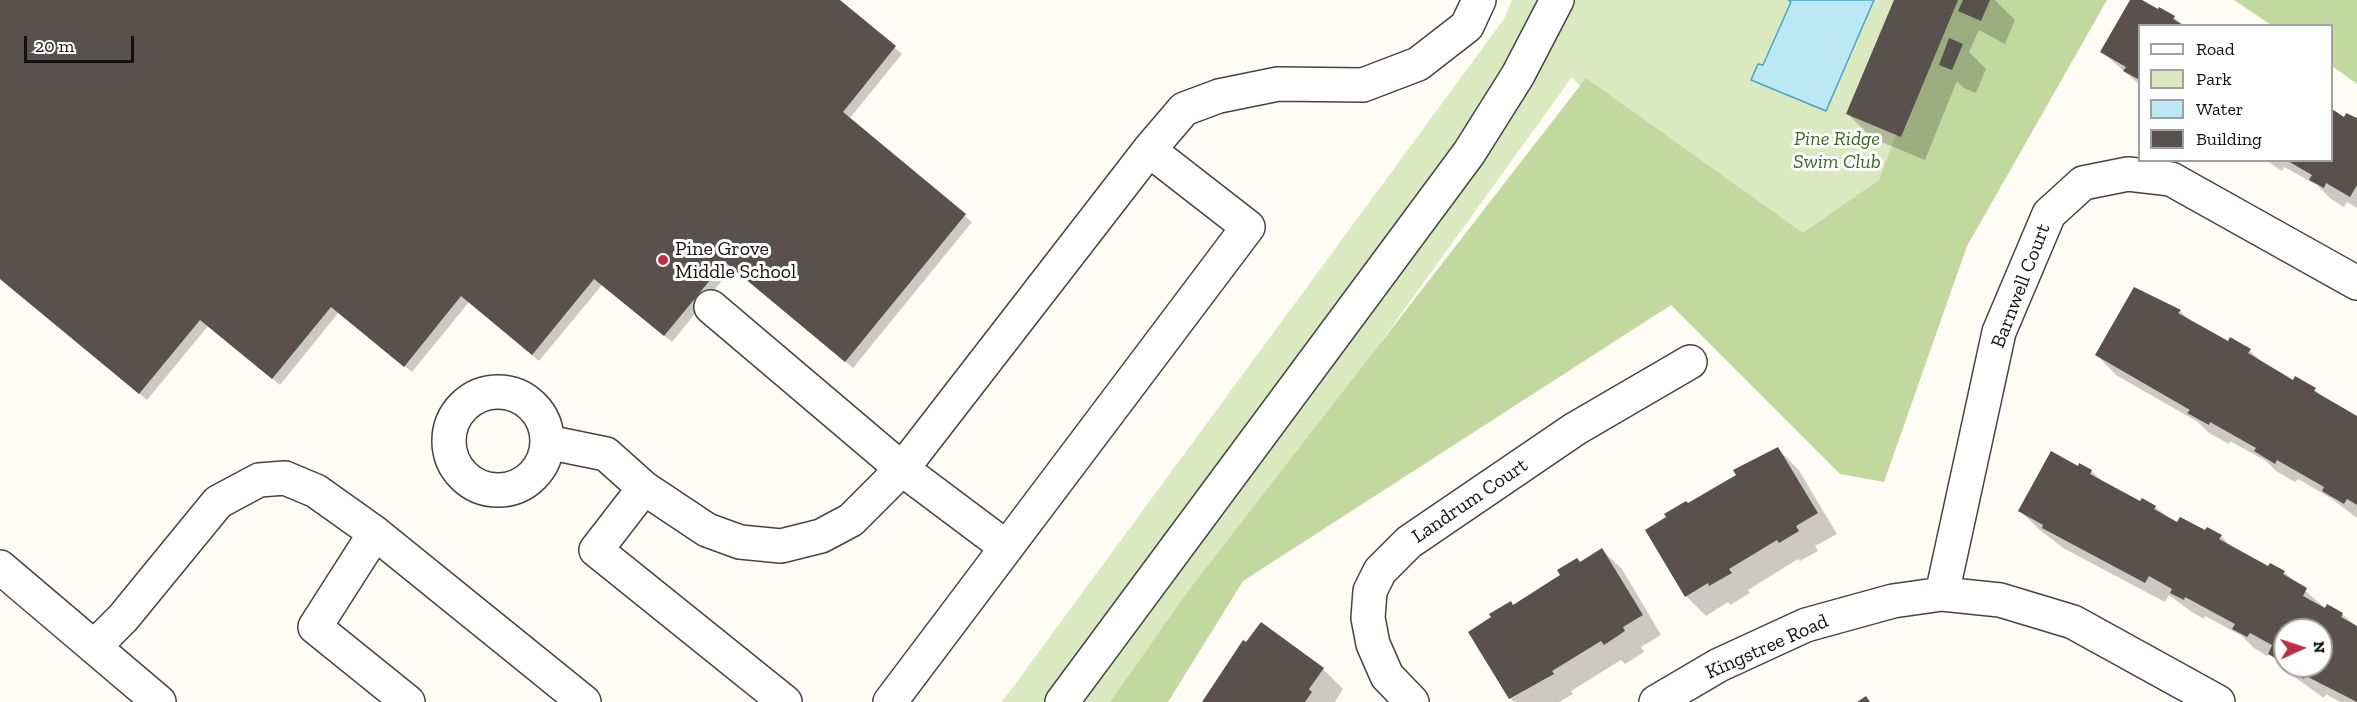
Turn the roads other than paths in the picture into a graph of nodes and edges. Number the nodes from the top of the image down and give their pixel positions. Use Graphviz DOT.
graph roads {
  1 [pos="1479,0"];
  2 [pos="1557,0"];
  3 [pos="1149,150"];
  4 [pos="2357,283"];
  5 [pos="711,307"];
  6 [pos="1690,362"];
  7 [pos="547,442"];
  8 [pos="902,470"];
  9 [pos="645,488"];
  10 [pos="375,533"];
  11 [pos="1006,547"];
  12 [pos="0,567"];
  13 [pos="1942,594"];
  14 [pos="94,647"];
  15 [pos="159,702"];
  16 [pos="408,702"];
  17 [pos="585,702"];
  18 [pos="785,702"];
  19 [pos="890,702"];
  20 [pos="1062,702"];
  21 [pos="1412,702"];
  22 [pos="1656,702"];
  23 [pos="2218,702"];
  1 -- 3 [label="street"];
  2 -- 20 [label="street"];
  3 -- 8 [label="street"];
  3 -- 11 [label="street"];
  4 -- 13 [label="street, Barnwell Court"];
  5 -- 8 [label="street"];
  6 -- 21 [label="street, Landrum Court"];
  7 -- 9 [label="street"];
  8 -- 9 [label="street"];
  8 -- 11 [label="street"];
  9 -- 18 [label="street"];
  10 -- 14 [label="street"];
  10 -- 16 [label="street"];
  10 -- 17 [label="street"];
  11 -- 19 [label="street"];
  12 -- 14 [label="street"];
  13 -- 22 [label="street, Kingstree Road"];
  13 -- 23 [label="street, Kingstree Road"];
  14 -- 15 [label="street"];
}
